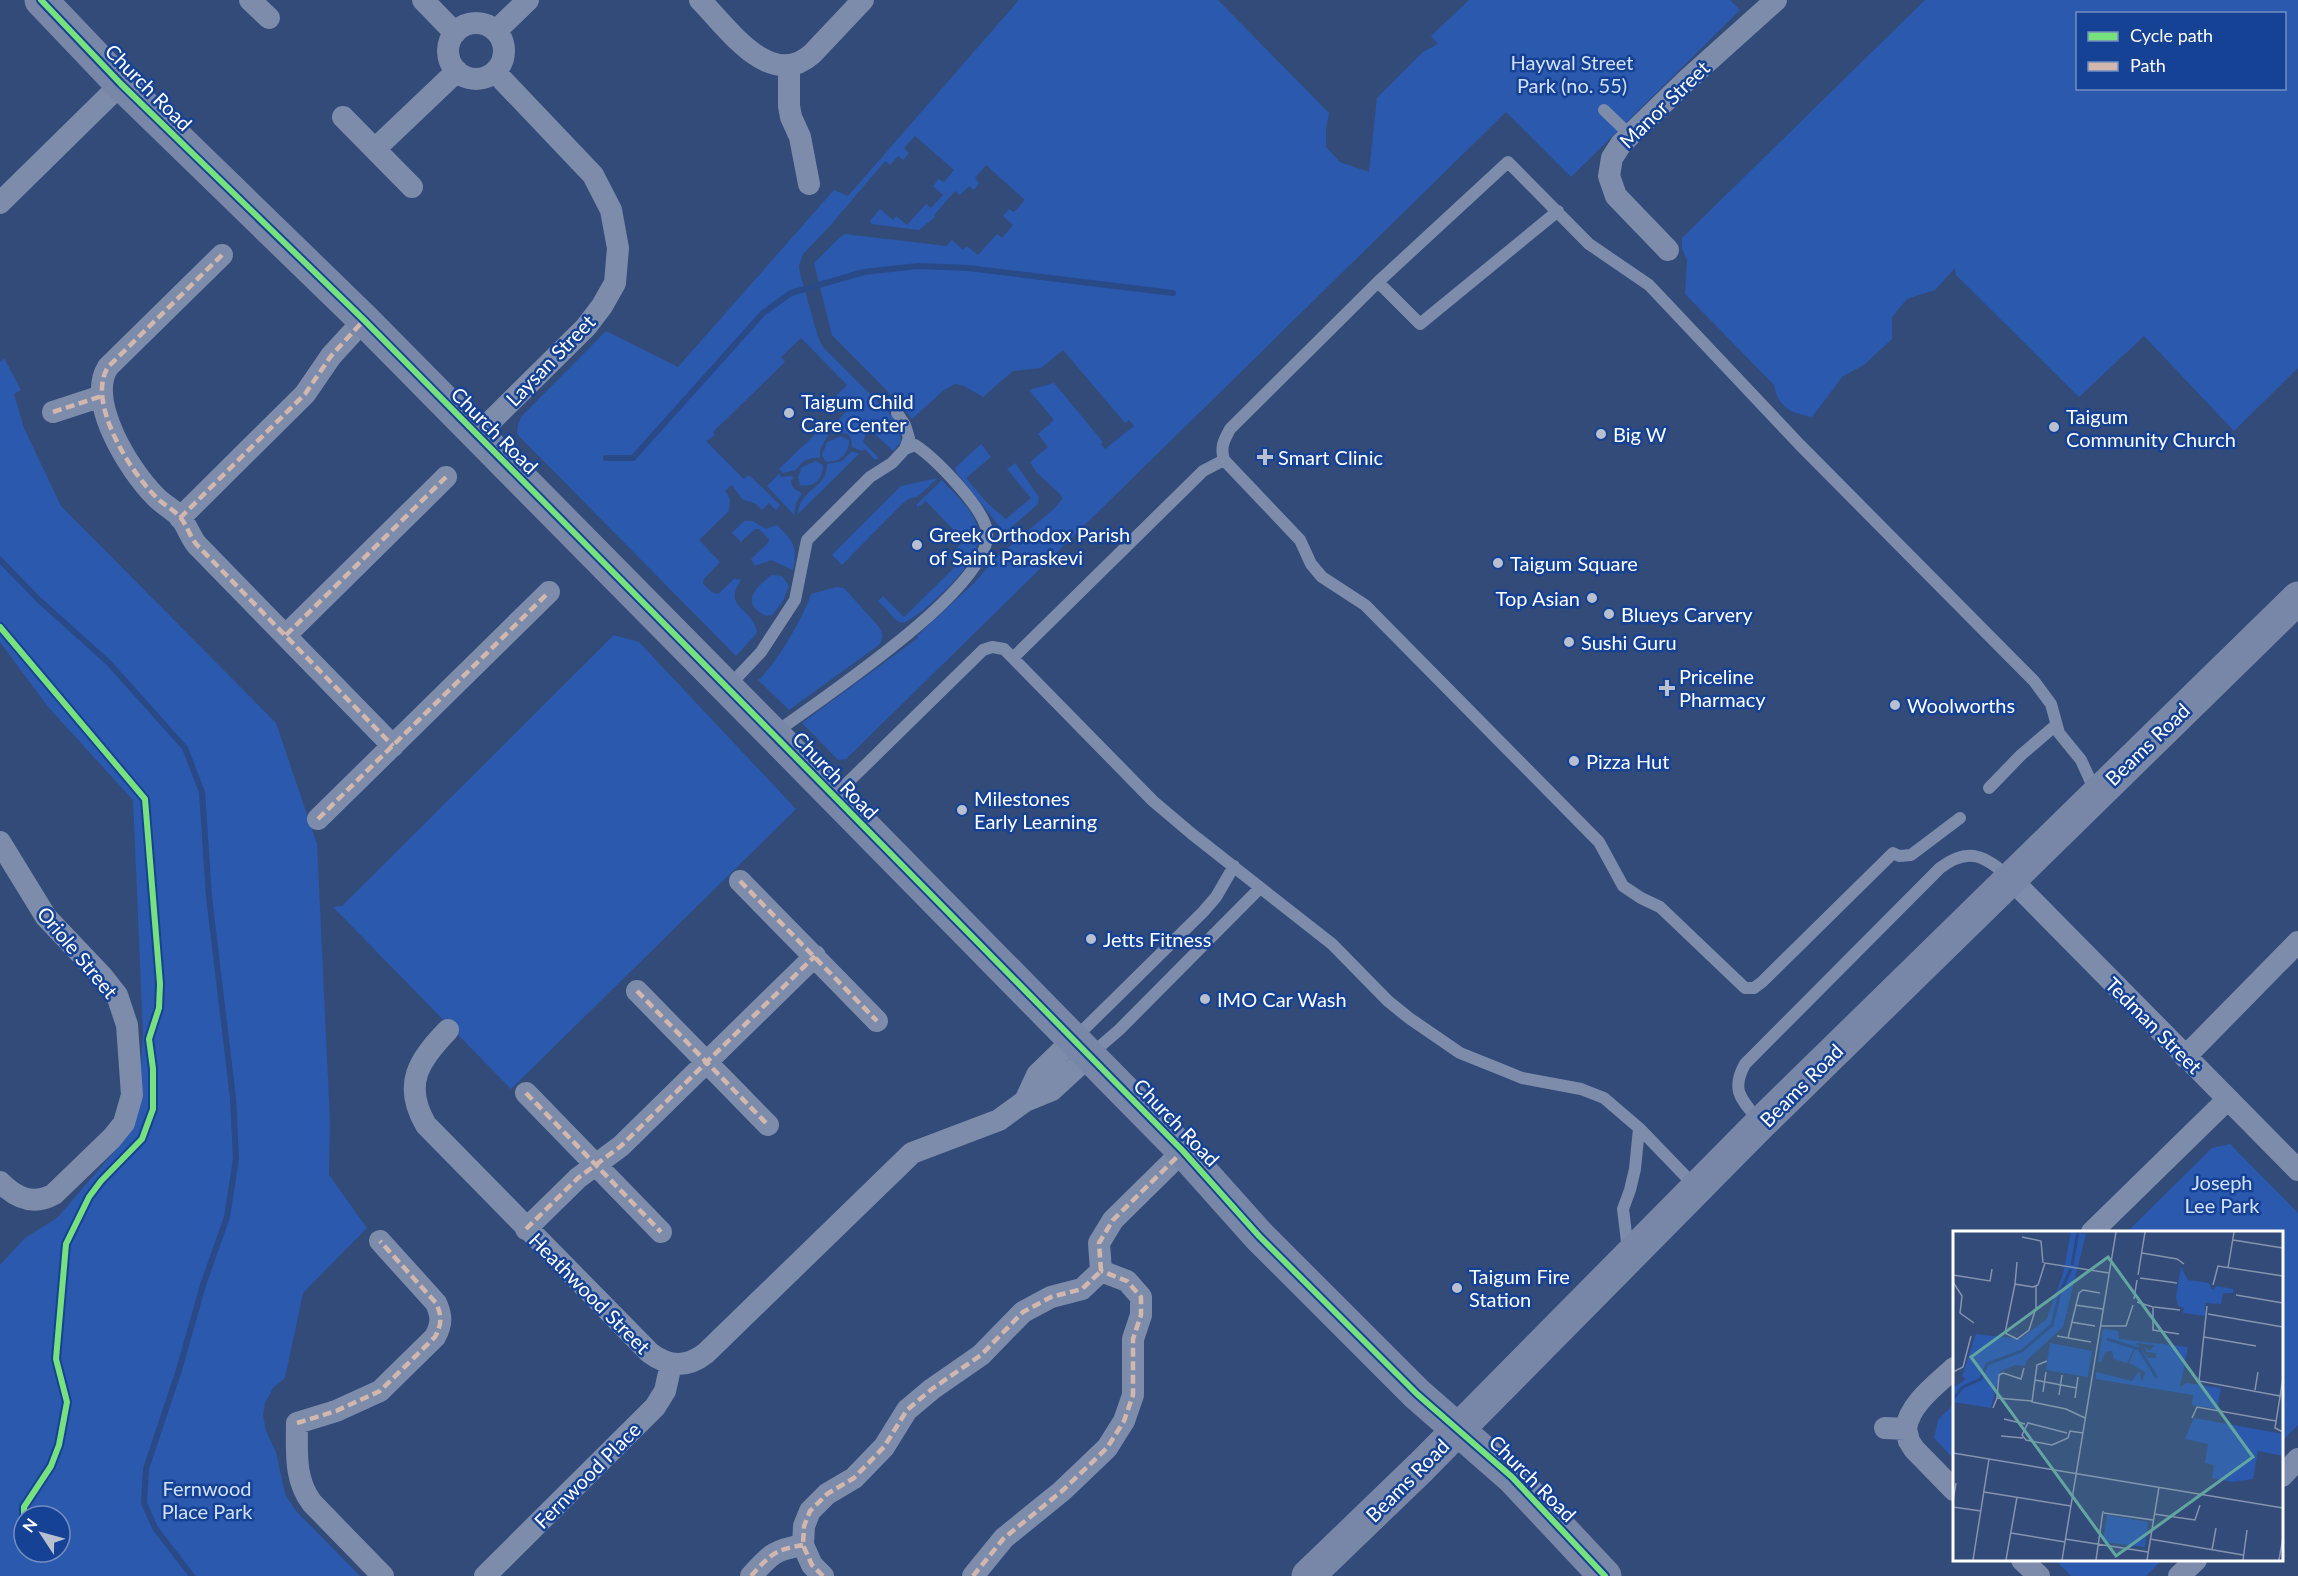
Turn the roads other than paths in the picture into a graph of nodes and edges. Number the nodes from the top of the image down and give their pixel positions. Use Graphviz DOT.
graph roads {
  1 [pos="41,0"];
  2 [pos="250,0"];
  3 [pos="423,0"];
  4 [pos="528,0"];
  5 [pos="700,0"];
  6 [pos="863,0"];
  7 [pos="1776,0"];
  8 [pos="269,18"];
  9 [pos="496,31"];
  10 [pos="455,33"];
  11 [pos="789,66"];
  12 [pos="457,71"];
  13 [pos="495,72"];
  14 [pos="121,84"];
  15 [pos="1604,110"];
  16 [pos="343,117"];
  17 [pos="1630,135"];
  18 [pos="375,149"];
  19 [pos="809,184"];
  20 [pos="412,187"];
  21 [pos="0,203"];
  22 [pos="1558,211"];
  23 [pos="1668,250"];
  24 [pos="222,255"];
  25 [pos="1378,282"];
  26 [pos="364,320"];
  27 [pos="102,396"];
  28 [pos="53,412"];
  29 [pos="897,412"];
  30 [pos="477,435"];
  31 [pos="905,449"];
  32 [pos="1224,460"];
  33 [pos="446,477"];
  34 [pos="180,518"];
  35 [pos="549,592"];
  36 [pos="2298,598"];
  37 [pos="286,635"];
  38 [pos="1014,657"];
  39 [pos="727,688"];
  40 [pos="2056,725"];
  41 [pos="773,734"];
  42 [pos="393,746"];
  43 [pos="1989,788"];
  44 [pos="2096,794"];
  45 [pos="834,796"];
  46 [pos="1960,818"];
  47 [pos="318,819"];
  48 [pos="0,842"];
  49 [pos="1233,866"];
  50 [pos="2011,879"];
  51 [pos="740,881"];
  52 [pos="1260,888"];
  53 [pos="2298,942"];
  54 [pos="815,956"];
  55 [pos="637,991"];
  56 [pos="877,1021"];
  57 [pos="448,1030"];
  58 [pos="1081,1048"];
  59 [pos="2185,1057"];
  60 [pos="707,1062"];
  61 [pos="525,1093"];
  62 [pos="2228,1099"];
  63 [pos="1761,1123"];
  64 [pos="768,1125"];
  65 [pos="1639,1128"];
  66 [pos="1183,1150"];
  67 [pos="596,1166"];
  68 [pos="2298,1170"];
  69 [pos="0,1182"];
  70 [pos="1697,1188"];
  71 [pos="526,1229"];
  72 [pos="2094,1231"];
  73 [pos="661,1232"];
  74 [pos="380,1241"];
  75 [pos="1629,1258"];
  76 [pos="1101,1271"];
  77 [pos="671,1364"];
  78 [pos="1953,1369"];
  79 [pos="1459,1430"];
  80 [pos="2298,1459"];
  81 [pos="2283,1475"];
  82 [pos="1953,1489"];
  83 [pos="803,1545"];
  84 [pos="2023,1561"];
  85 [pos="2195,1561"];
  86 [pos="383,1576"];
  87 [pos="485,1576"];
  88 [pos="751,1576"];
  89 [pos="823,1576"];
  90 [pos="974,1576"];
  91 [pos="1308,1576"];
  92 [pos="1605,1576"];
  93 [pos="2038,1576"];
  94 [pos="2179,1576"];
  1 -- 14 [label="street, Church Road"];
  2 -- 8 [label="street"];
  3 -- 10 [label="street"];
  4 -- 9 [label="street"];
  5 -- 11 [label="street"];
  6 -- 11 [label="street"];
  7 -- 17 [label="street, Manor Street"];
  9 -- 10 [label="street"];
  9 -- 13 [label="street"];
  10 -- 12 [label="street"];
  11 -- 19 [label="street"];
  12 -- 13 [label="street"];
  12 -- 18 [label="street"];
  13 -- 30 [label="street, Laysan Street"];
  14 -- 21 [label="street"];
  14 -- 26 [label="street, Church Road"];
  15 -- 17 [label="lane"];
  16 -- 18 [label="street"];
  17 -- 23 [label="street, Manor Street"];
  18 -- 20 [label="street"];
  22 -- 25 [label="lane"];
  22 -- 25 [label="lane"];
  22 -- 40 [label="lane"];
  24 -- 27 [label="street"];
  25 -- 32 [label="lane"];
  26 -- 30 [label="street, Church Road"];
  26 -- 34 [label="street"];
  27 -- 28 [label="street"];
  27 -- 34 [label="street"];
  29 -- 31 [label="lane"];
  30 -- 39 [label="street, Church Road"];
  31 -- 39 [label="lane"];
  31 -- 41 [label="lane"];
  32 -- 38 [label="lane"];
  32 -- 46 [label="lane"];
  33 -- 37 [label="street"];
  34 -- 37 [label="street"];
  35 -- 42 [label="street"];
  36 -- 44 [label="street, Beams Road"];
  37 -- 42 [label="street"];
  38 -- 45 [label="lane"];
  38 -- 49 [label="lane"];
  39 -- 41 [label="street, Church Road"];
  40 -- 43 [label="lane"];
  40 -- 44 [label="lane"];
  41 -- 45 [label="street, Church Road"];
  42 -- 47 [label="street"];
  44 -- 50 [label="street, Beams Road"];
  45 -- 58 [label="street, Church Road"];
  48 -- 69 [label="street, Oriole Street"];
  49 -- 52 [label="lane"];
  49 -- 58 [label="lane"];
  50 -- 59 [label="street, Tedman Street"];
  50 -- 63 [label="street, Beams Road"];
  50 -- 63 [label="lane"];
  51 -- 54 [label="street"];
  52 -- 58 [label="lane"];
  52 -- 65 [label="lane"];
  53 -- 59 [label="street"];
  54 -- 56 [label="street"];
  54 -- 60 [label="street"];
  55 -- 60 [label="street"];
  57 -- 71 [label="street, Heathwood Street"];
  58 -- 66 [label="street, Church Road"];
  58 -- 77 [label="street, Heathwood Street"];
  59 -- 62 [label="street, Tedman Street"];
  60 -- 64 [label="street"];
  60 -- 67 [label="street"];
  61 -- 67 [label="street"];
  62 -- 68 [label="street, Tedman Street"];
  62 -- 72 [label="street"];
  63 -- 70 [label="street, Beams Road"];
  65 -- 70 [label="lane"];
  65 -- 75 [label="lane"];
  66 -- 76 [label="street"];
  66 -- 79 [label="street, Church Road"];
  67 -- 71 [label="street"];
  67 -- 73 [label="street"];
  70 -- 75 [label="street, Beams Road"];
  71 -- 77 [label="street, Heathwood Street"];
  74 -- 86 [label="street"];
  75 -- 79 [label="street, Beams Road"];
  76 -- 83 [label="street"];
  76 -- 90 [label="street"];
  77 -- 87 [label="street, Fernwood Place"];
  78 -- 82 [label="street"];
  79 -- 91 [label="street, Beams Road"];
  79 -- 92 [label="street, Church Road"];
  80 -- 81 [label="street"];
  83 -- 88 [label="street"];
  83 -- 89 [label="street"];
  84 -- 93 [label="street"];
  85 -- 94 [label="street"];
}
